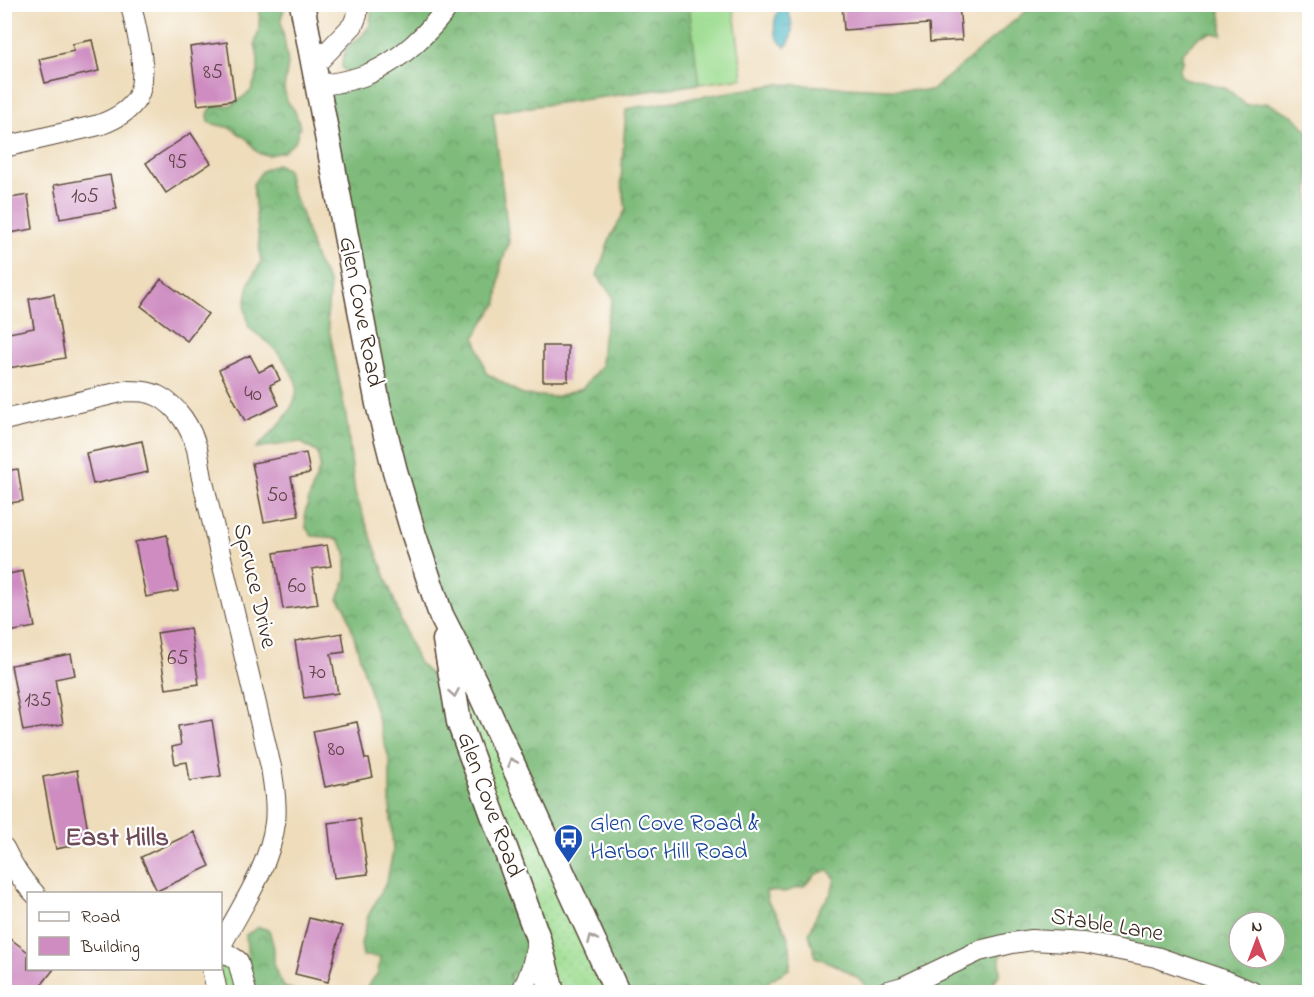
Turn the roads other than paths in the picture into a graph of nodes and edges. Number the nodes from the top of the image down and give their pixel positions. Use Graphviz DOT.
graph roads {
  1 [pos="131,4"];
  2 [pos="302,4"];
  3 [pos="358,4"];
  4 [pos="450,4"];
  5 [pos="315,76"];
  6 [pos="4,147"];
  7 [pos="4,420"];
  8 [pos="441,615"];
  9 [pos="4,848"];
  10 [pos="33,892"];
  11 [pos="538,938"];
  12 [pos="222,944"];
  13 [pos="222,949"];
  14 [pos="212,970"];
  15 [pos="217,993"];
  16 [pos="246,993"];
  17 [pos="521,993"];
  18 [pos="552,993"];
  19 [pos="617,993"];
  20 [pos="885,993"];
  21 [pos="1252,993"];
  1 -- 6 [label="street"];
  2 -- 5 [label="main road, Glen Cove Road"];
  3 -- 5 [label="street"];
  4 -- 5 [label="street"];
  5 -- 8 [label="main road, Glen Cove Road"];
  7 -- 12 [label="street, Spruce Drive"];
  8 -- 11 [label="main road, Glen Cove Road, one-way"];
  19 -- 8 [label="main road, Glen Cove Road, one-way"];
  9 -- 10 [label="street"];
  11 -- 17 [label="street"];
  11 -- 18 [label="main road, Glen Cove Road"];
  13 -- 16 [label="street"];
  14 -- 15 [label="street"];
  20 -- 21 [label="street, Stable Lane"];
}
